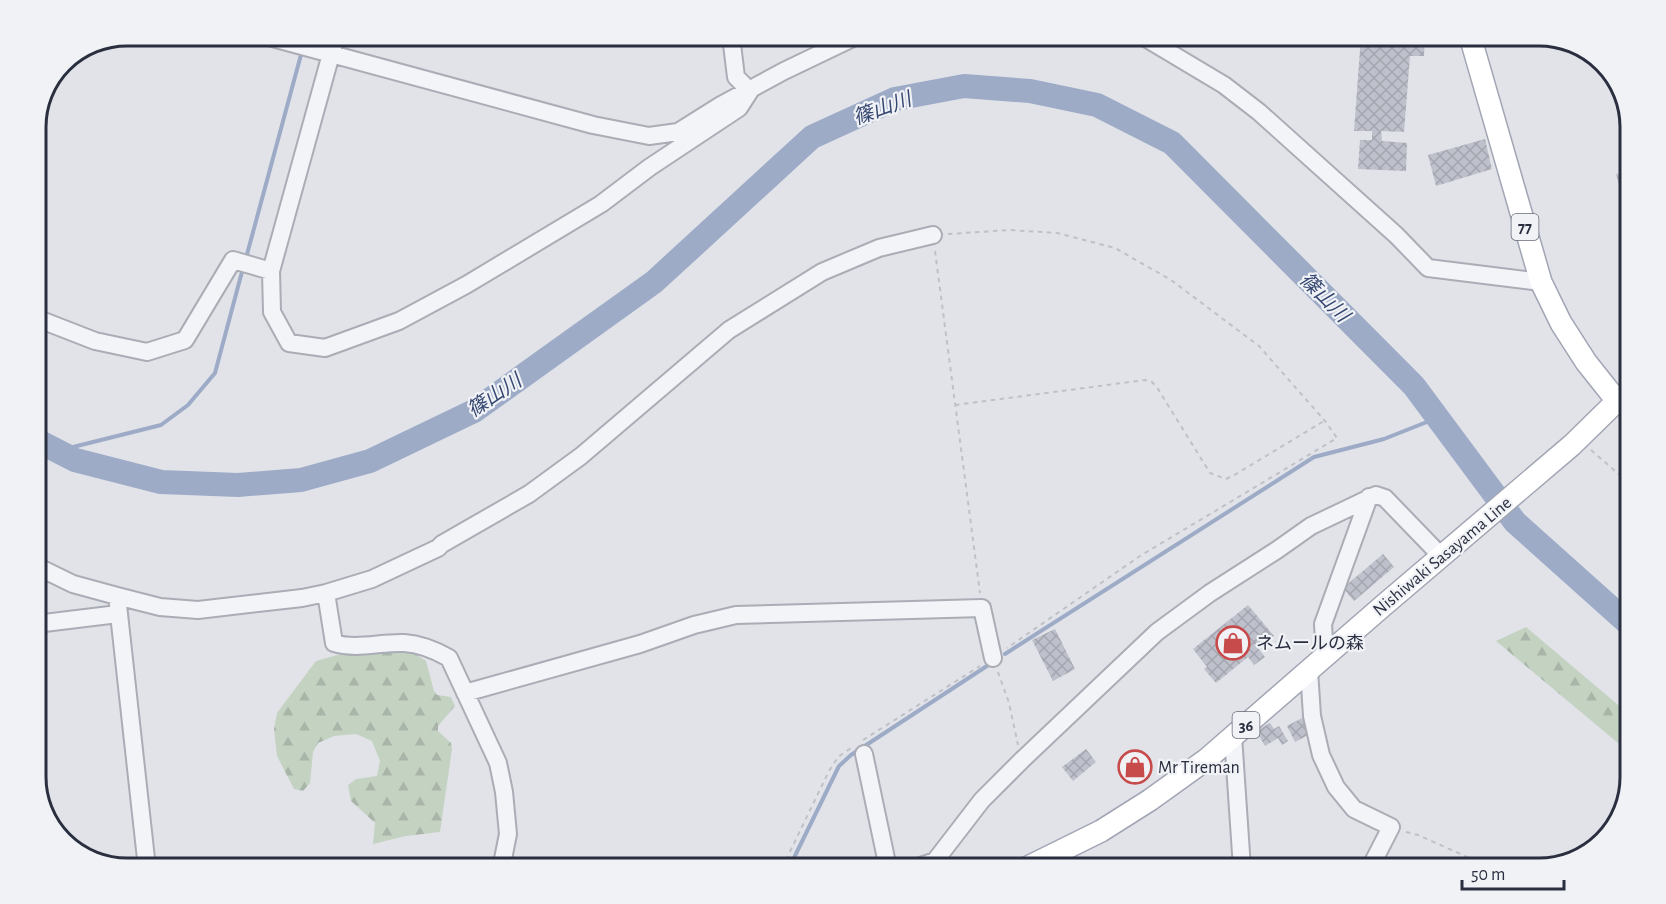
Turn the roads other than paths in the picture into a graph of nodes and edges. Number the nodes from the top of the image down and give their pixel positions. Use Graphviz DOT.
graph roads {
  1 [pos="302,46"];
  2 [pos="334,46"];
  3 [pos="732,46"];
  4 [pos="836,46"];
  5 [pos="1159,46"];
  6 [pos="1473,46"];
  7 [pos="332,54"];
  8 [pos="750,91"];
  9 [pos="933,235"];
  10 [pos="271,271"];
  11 [pos="1540,282"];
  12 [pos="47,322"];
  13 [pos="1619,392"];
  14 [pos="1619,399"];
  15 [pos="1369,497"];
  16 [pos="1444,555"];
  17 [pos="47,571"];
  18 [pos="326,593"];
  19 [pos="117,596"];
  20 [pos="118,614"];
  21 [pos="47,623"];
  22 [pos="993,658"];
  23 [pos="1317,664"];
  24 [pos="465,693"];
  25 [pos="1233,736"];
  26 [pos="864,754"];
  27 [pos="146,857"];
  28 [pos="504,857"];
  29 [pos="886,857"];
  30 [pos="941,857"];
  31 [pos="1048,857"];
  32 [pos="1241,857"];
  33 [pos="1376,857"];
  1 -- 7 [label="street"];
  2 -- 7 [label="street"];
  3 -- 8 [label="street"];
  4 -- 8 [label="street"];
  5 -- 11 [label="street"];
  6 -- 11 [label="main road, 77"];
  7 -- 8 [label="street"];
  7 -- 10 [label="street"];
  8 -- 10 [label="street"];
  9 -- 18 [label="street"];
  10 -- 12 [label="street"];
  11 -- 13 [label="main road, 77"];
  14 -- 16 [label="main road, Nishiwaki Sasayama Line / 36"];
  15 -- 16 [label="street"];
  15 -- 23 [label="street"];
  15 -- 30 [label="street"];
  16 -- 23 [label="main road, Nishiwaki Sasayama Line / 36"];
  17 -- 19 [label="street"];
  18 -- 19 [label="street"];
  18 -- 24 [label="street"];
  19 -- 20 [label="street"];
  20 -- 21 [label="street"];
  20 -- 27 [label="street"];
  22 -- 24 [label="street"];
  23 -- 25 [label="main road, Nishiwaki Sasayama Line / 36"];
  23 -- 33 [label="street"];
  24 -- 28 [label="street"];
  25 -- 31 [label="main road, Nishiwaki Sasayama Line / 36"];
  25 -- 32 [label="street"];
  26 -- 29 [label="street"];
}
